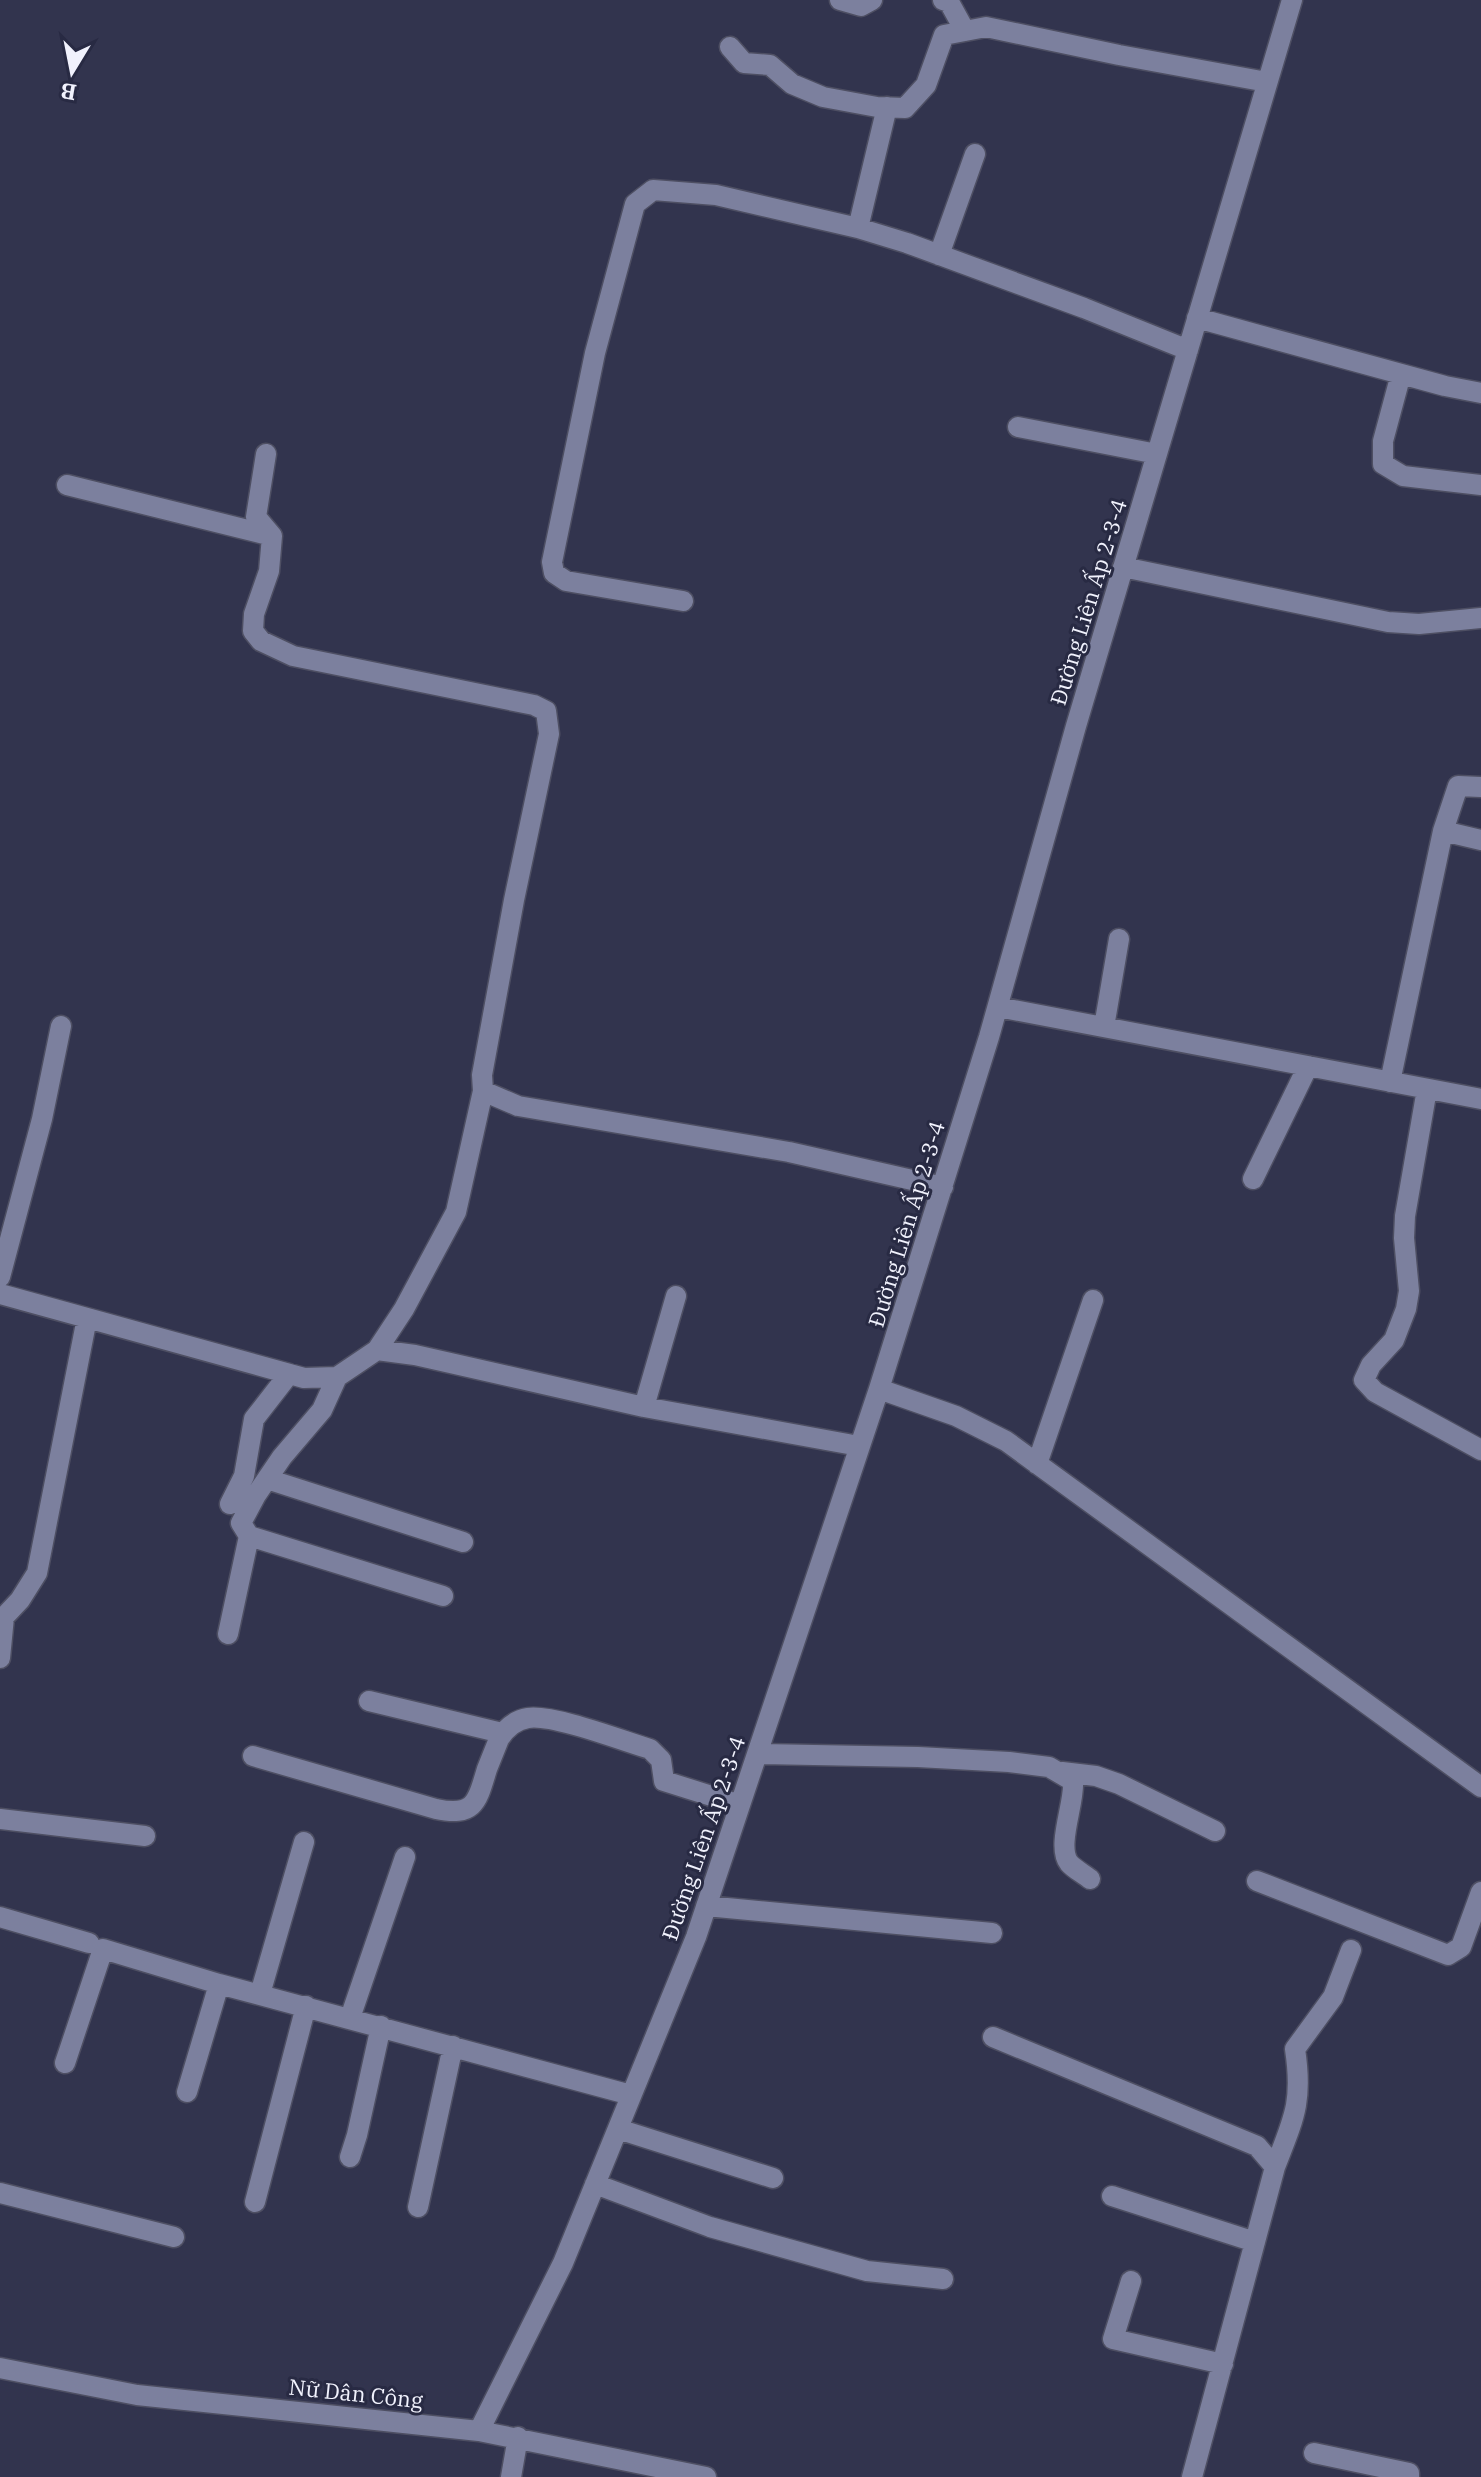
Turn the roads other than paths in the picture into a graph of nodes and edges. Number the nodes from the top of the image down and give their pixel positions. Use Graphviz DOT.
graph roads {
  1 [pos="840,0"];
  2 [pos="872,0"];
  3 [pos="1292,0"];
  4 [pos="947,1"];
  5 [pos="965,31"];
  6 [pos="730,47"];
  7 [pos="1267,82"];
  8 [pos="887,107"];
  9 [pos="975,154"];
  10 [pos="858,228"];
  11 [pos="939,255"];
  12 [pos="1197,318"];
  13 [pos="1188,350"];
  14 [pos="1401,374"];
  15 [pos="1481,393"];
  16 [pos="1018,427"];
  17 [pos="266,454"];
  18 [pos="1157,454"];
  19 [pos="67,485"];
  20 [pos="1481,485"];
  21 [pos="272,536"];
  22 [pos="1123,567"];
  23 [pos="683,601"];
  24 [pos="1481,618"];
  25 [pos="1481,787"];
  26 [pos="1443,831"];
  27 [pos="1481,840"];
  28 [pos="1119,939"];
  29 [pos="998,1007"];
  30 [pos="61,1026"];
  31 [pos="1104,1027"];
  32 [pos="1308,1066"];
  33 [pos="1390,1082"];
  34 [pos="1427,1089"];
  35 [pos="483,1091"];
  36 [pos="1481,1099"];
  37 [pos="1253,1179"];
  38 [pos="943,1187"];
  39 [pos="0,1277"];
  40 [pos="0,1294"];
  41 [pos="676,1296"];
  42 [pos="1093,1300"];
  43 [pos="87,1318"];
  44 [pos="377,1350"];
  45 [pos="289,1374"];
  46 [pos="337,1377"];
  47 [pos="879,1389"];
  48 [pos="644,1407"];
  49 [pos="859,1446"];
  50 [pos="1481,1450"];
  51 [pos="1037,1464"];
  52 [pos="267,1479"];
  53 [pos="230,1504"];
  54 [pos="249,1536"];
  55 [pos="463,1542"];
  56 [pos="443,1596"];
  57 [pos="228,1634"];
  58 [pos="0,1658"];
  59 [pos="369,1701"];
  60 [pos="502,1733"];
  61 [pos="757,1754"];
  62 [pos="253,1756"];
  63 [pos="1062,1772"];
  64 [pos="1481,1787"];
  65 [pos="740,1805"];
  66 [pos="0,1819"];
  67 [pos="1215,1831"];
  68 [pos="145,1836"];
  69 [pos="304,1842"];
  70 [pos="405,1857"];
  71 [pos="1090,1879"];
  72 [pos="1257,1881"];
  73 [pos="1481,1892"];
  74 [pos="706,1906"];
  75 [pos="0,1917"];
  76 [pos="992,1933"];
  77 [pos="89,1943"];
  78 [pos="1351,1950"];
  79 [pos="219,1984"];
  80 [pos="260,1994"];
  81 [pos="306,2006"];
  82 [pos="350,2018"];
  83 [pos="381,2026"];
  84 [pos="993,2037"];
  85 [pos="453,2046"];
  86 [pos="65,2063"];
  87 [pos="187,2092"];
  88 [pos="631,2095"];
  89 [pos="618,2129"];
  90 [pos="350,2157"];
  91 [pos="1275,2167"];
  92 [pos="773,2178"];
  93 [pos="595,2184"];
  94 [pos="0,2193"];
  95 [pos="1112,2196"];
  96 [pos="255,2202"];
  97 [pos="418,2207"];
  98 [pos="174,2237"];
  99 [pos="1255,2242"];
  100 [pos="943,2279"];
  101 [pos="1131,2281"];
  102 [pos="1223,2364"];
  103 [pos="0,2368"];
  104 [pos="479,2431"];
  105 [pos="518,2437"];
  106 [pos="1314,2453"];
  107 [pos="511,2477"];
  108 [pos="706,2477"];
  109 [pos="1192,2477"];
  110 [pos="1409,2477"];
  1 -- 2 [label="street"];
  3 -- 7 [label="street, Đường Liên Ấp 2-3-4"];
  4 -- 5 [label="street"];
  5 -- 7 [label="street"];
  5 -- 8 [label="street"];
  6 -- 8 [label="street"];
  7 -- 12 [label="street, Đường Liên Ấp 2-3-4"];
  8 -- 10 [label="street"];
  9 -- 11 [label="street"];
  10 -- 11 [label="street"];
  10 -- 23 [label="street"];
  11 -- 13 [label="street"];
  12 -- 13 [label="street, Đường Liên Ấp 2-3-4"];
  12 -- 14 [label="street"];
  13 -- 18 [label="street, Đường Liên Ấp 2-3-4"];
  14 -- 15 [label="street"];
  14 -- 20 [label="street"];
  16 -- 18 [label="street"];
  17 -- 21 [label="street"];
  18 -- 22 [label="street, Đường Liên Ấp 2-3-4"];
  19 -- 21 [label="street"];
  21 -- 35 [label="street"];
  22 -- 24 [label="street"];
  22 -- 29 [label="street, Đường Liên Ấp 2-3-4"];
  25 -- 26 [label="street"];
  26 -- 27 [label="street"];
  26 -- 33 [label="street"];
  28 -- 31 [label="street"];
  29 -- 31 [label="street"];
  29 -- 38 [label="street, Đường Liên Ấp 2-3-4"];
  30 -- 39 [label="street"];
  31 -- 32 [label="street"];
  32 -- 33 [label="street"];
  32 -- 37 [label="street"];
  33 -- 34 [label="street"];
  34 -- 36 [label="street"];
  34 -- 50 [label="street"];
  35 -- 38 [label="street"];
  35 -- 44 [label="street"];
  38 -- 47 [label="street, Đường Liên Ấp 2-3-4"];
  40 -- 43 [label="street"];
  41 -- 48 [label="street"];
  42 -- 51 [label="street"];
  43 -- 45 [label="street"];
  43 -- 58 [label="street"];
  44 -- 46 [label="street"];
  44 -- 48 [label="street"];
  45 -- 46 [label="street"];
  45 -- 53 [label="street"];
  46 -- 52 [label="street"];
  47 -- 49 [label="street, Đường Liên Ấp 2-3-4"];
  47 -- 51 [label="street"];
  48 -- 49 [label="street"];
  49 -- 61 [label="street, Đường Liên Ấp 2-3-4"];
  51 -- 64 [label="street"];
  52 -- 54 [label="street"];
  52 -- 55 [label="street"];
  54 -- 56 [label="street"];
  54 -- 57 [label="street"];
  59 -- 60 [label="street"];
  60 -- 62 [label="street"];
  60 -- 65 [label="street"];
  61 -- 63 [label="street"];
  61 -- 65 [label="street, Đường Liên Ấp 2-3-4"];
  63 -- 67 [label="street"];
  63 -- 71 [label="street"];
  65 -- 74 [label="street, Đường Liên Ấp 2-3-4"];
  66 -- 68 [label="street"];
  69 -- 80 [label="street"];
  70 -- 82 [label="street"];
  72 -- 73 [label="street"];
  74 -- 76 [label="street"];
  74 -- 88 [label="street, Đường Liên Ấp 2-3-4"];
  75 -- 77 [label="street"];
  78 -- 91 [label="street"];
  79 -- 80 [label="street"];
  79 -- 86 [label="street"];
  79 -- 87 [label="street"];
  80 -- 81 [label="street"];
  81 -- 82 [label="street"];
  81 -- 96 [label="street"];
  82 -- 83 [label="street"];
  83 -- 85 [label="street"];
  83 -- 90 [label="street"];
  84 -- 91 [label="street"];
  85 -- 88 [label="street"];
  85 -- 97 [label="street"];
  88 -- 89 [label="street, Đường Liên Ấp 2-3-4"];
  89 -- 92 [label="street"];
  89 -- 93 [label="street, Đường Liên Ấp 2-3-4"];
  91 -- 99 [label="street"];
  93 -- 100 [label="street"];
  93 -- 104 [label="street, Đường Liên Ấp 2-3-4"];
  94 -- 98 [label="street"];
  95 -- 99 [label="street"];
  99 -- 102 [label="street"];
  101 -- 102 [label="street"];
  102 -- 109 [label="street"];
  103 -- 104 [label="street, Nữ Dân Công"];
  104 -- 105 [label="street, Nữ Dân Công"];
  105 -- 107 [label="street"];
  105 -- 108 [label="street, Nữ Dân Công"];
  106 -- 110 [label="street"];
}
